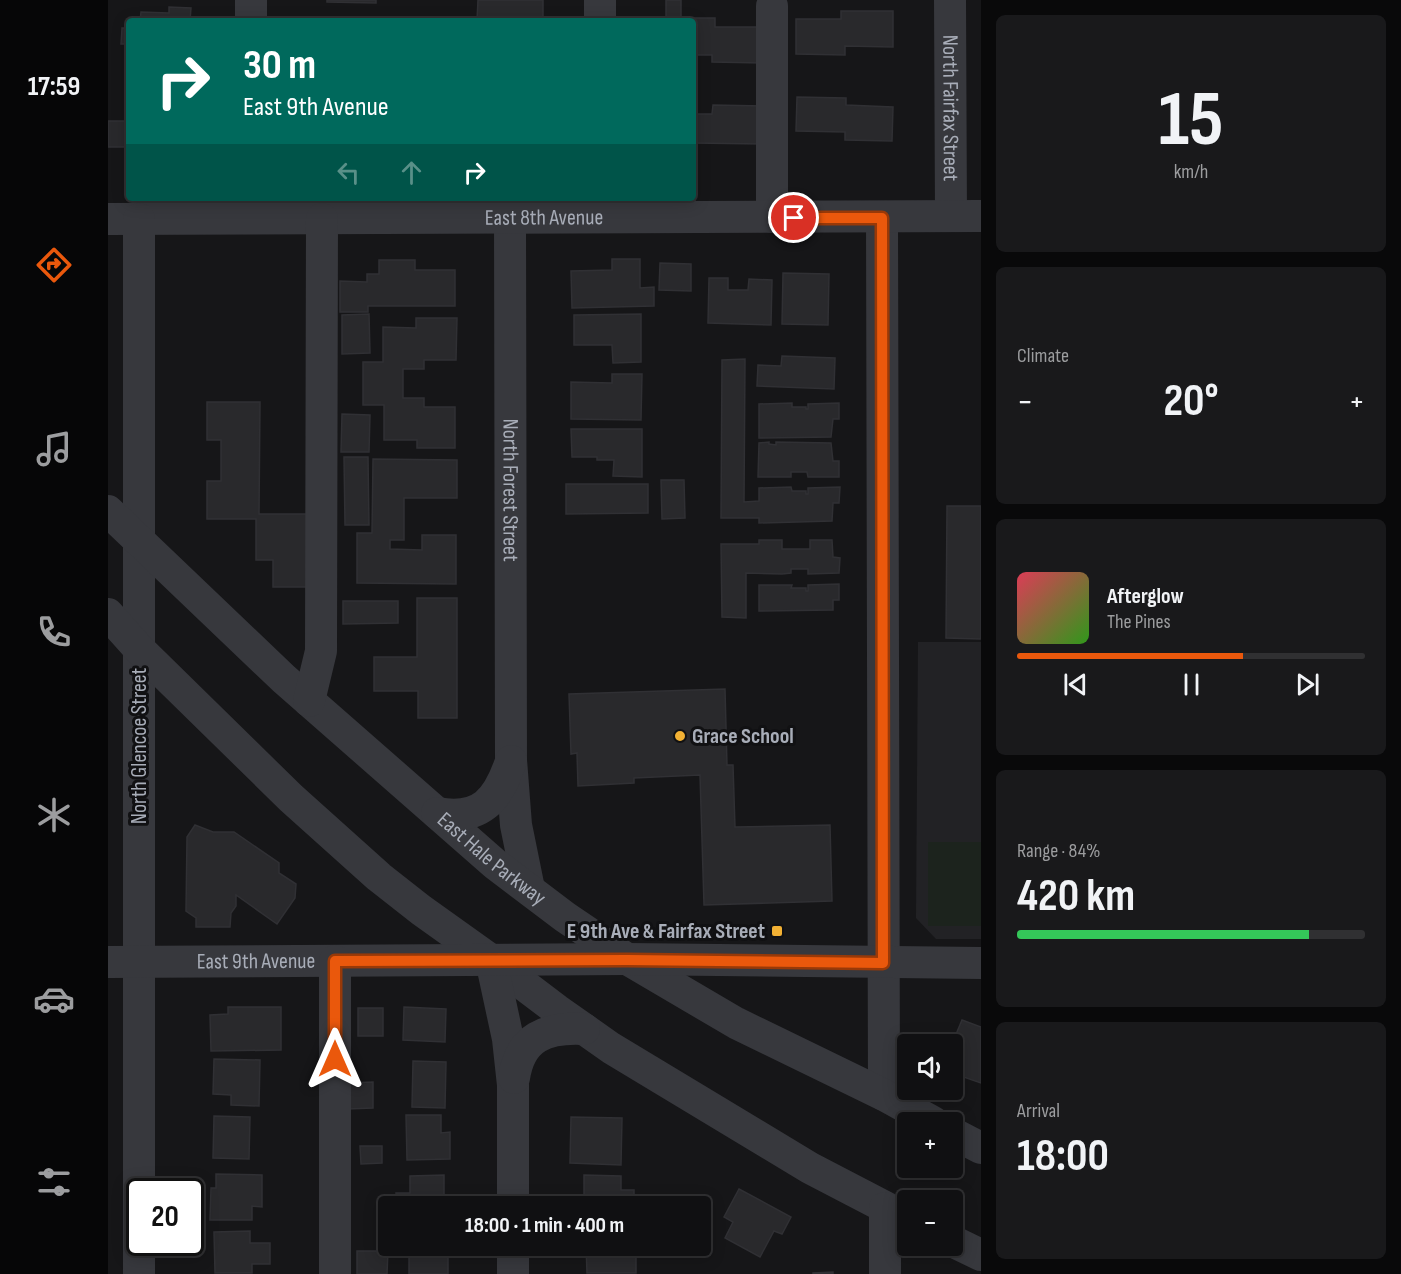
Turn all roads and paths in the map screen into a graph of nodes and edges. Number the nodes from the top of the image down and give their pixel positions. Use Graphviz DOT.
graph roads {
  1 [pos="251,0"];
  2 [pos="600,0"];
  3 [pos="950,0"];
  4 [pos="771,6"];
  5 [pos="251,18"];
  6 [pos="600,18"];
  7 [pos="252,208"];
  8 [pos="602,208"];
  9 [pos="966,216"];
  10 [pos="772,217"];
  11 [pos="510,218"];
  12 [pos="882,218"];
  13 [pos="108,219"];
  14 [pos="139,219"];
  15 [pos="322,219"];
  16 [pos="108,511"];
  17 [pos="139,541"];
  18 [pos="108,614"];
  19 [pos="139,649"];
  20 [pos="309,701"];
  21 [pos="511,760"];
  22 [pos="437,813"];
  23 [pos="529,889"];
  24 [pos="492,960"];
  25 [pos="627,960"];
  26 [pos="335,961"];
  27 [pos="108,962"];
  28 [pos="139,962"];
  29 [pos="883,963"];
  30 [pos="981,963"];
  31 [pos="584,1029"];
  32 [pos="513,1085"];
  33 [pos="884,1095"];
  34 [pos="915,1112"];
  35 [pos="963,1138"];
  36 [pos="981,1148"];
  37 [pos="513,1196"];
  38 [pos="896,1213"];
  39 [pos="963,1246"];
  40 [pos="981,1255"];
  41 [pos="513,1256"];
  42 [pos="139,1274"];
  43 [pos="335,1274"];
  44 [pos="513,1274"];
  45 [pos="885,1274"];
  1 -- 5 [label="street"];
  2 -- 6 [label="street"];
  3 -- 9 [label="street, North Fairfax Street"];
  4 -- 10 [label="street"];
  7 -- 14 [label="street, East 8th Avenue"];
  7 -- 15 [label="street, East 8th Avenue"];
  8 -- 10 [label="street, East 8th Avenue"];
  8 -- 11 [label="street, East 8th Avenue"];
  9 -- 12 [label="street, East 8th Avenue"];
  10 -- 12 [label="street, East 8th Avenue"];
  11 -- 15 [label="street, East 8th Avenue"];
  11 -- 21 [label="street, North Forest Street"];
  12 -- 29 [label="street"];
  13 -- 14 [label="street, East 8th Avenue"];
  14 -- 17 [label="street, North Glencoe Street"];
  15 -- 20 [label="street"];
  16 -- 17 [label="street, East Hale Parkway"];
  17 -- 19 [label="street, North Glencoe Street"];
  17 -- 20 [label="street, East Hale Parkway"];
  18 -- 19 [label="street"];
  19 -- 24 [label="street"];
  19 -- 28 [label="street, North Glencoe Street"];
  20 -- 22 [label="street, East Hale Parkway"];
  21 -- 22 [label="street, North Forest Street"];
  21 -- 23 [label="street, North Forest Street"];
  22 -- 23 [label="street, East Hale Parkway"];
  23 -- 25 [label="street, East Hale Parkway"];
  24 -- 25 [label="street, East 9th Avenue"];
  24 -- 26 [label="street, East 9th Avenue"];
  24 -- 31 [label="street"];
  24 -- 32 [label="street"];
  25 -- 29 [label="street, East 9th Avenue"];
  25 -- 33 [label="street, East Hale Parkway"];
  26 -- 28 [label="street, East 9th Avenue"];
  26 -- 43 [label="street"];
  27 -- 28 [label="street, East 9th Avenue"];
  28 -- 42 [label="street, North Glencoe Street"];
  29 -- 30 [label="street, East 9th Avenue"];
  29 -- 33 [label="street"];
  31 -- 32 [label="street"];
  31 -- 38 [label="street"];
  32 -- 37 [label="street"];
  33 -- 34 [label="street, East Hale Parkway"];
  35 -- 36 [label="street"];
  38 -- 45 [label="street"];
  39 -- 40 [label="street"];
  41 -- 44 [label="street"];
}
